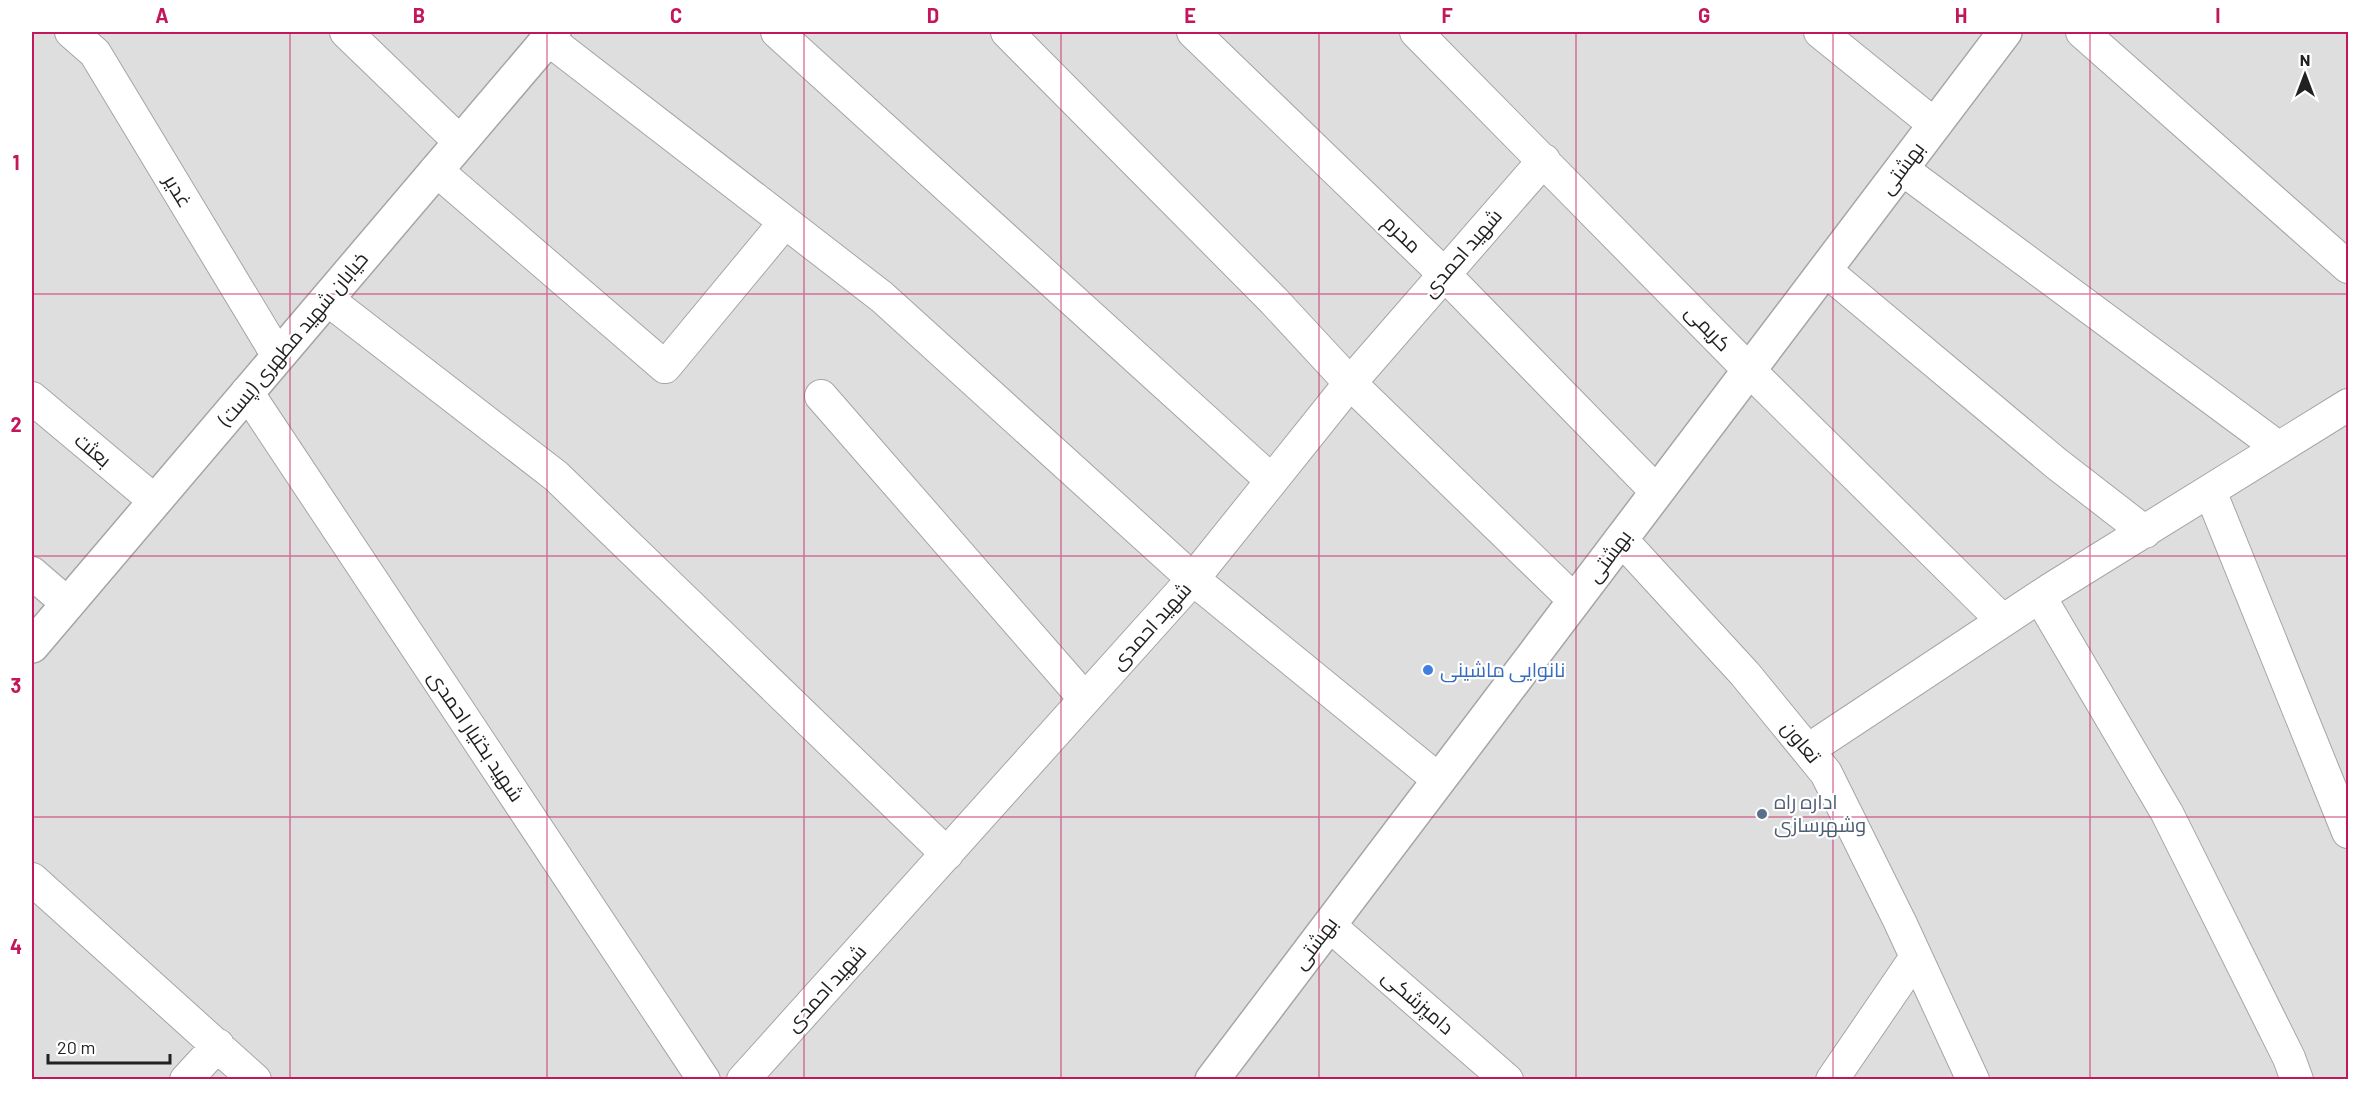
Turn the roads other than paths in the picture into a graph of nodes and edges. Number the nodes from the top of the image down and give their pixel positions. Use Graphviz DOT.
graph roads {
  1 [pos="71,32"];
  2 [pos="346,32"];
  3 [pos="777,32"];
  4 [pos="1007,32"];
  5 [pos="1193,32"];
  6 [pos="1416,32"];
  7 [pos="1820,32"];
  8 [pos="2005,32"];
  9 [pos="2082,32"];
  10 [pos="551,35"];
  11 [pos="1935,125"];
  12 [pos="460,142"];
  13 [pos="1544,160"];
  14 [pos="1902,169"];
  15 [pos="436,170"];
  16 [pos="785,222"];
  17 [pos="2349,267"];
  18 [pos="1825,270"];
  19 [pos="1444,274"];
  20 [pos="327,299"];
  21 [pos="278,356"];
  22 [pos="1749,370"];
  23 [pos="1350,383"];
  24 [pos="247,392"];
  25 [pos="821,396"];
  26 [pos="32,398"];
  27 [pos="2349,405"];
  28 [pos="2279,448"];
  29 [pos="1271,480"];
  30 [pos="2210,491"];
  31 [pos="1657,492"];
  32 [pos="155,501"];
  33 [pos="2145,532"];
  34 [pos="1621,539"];
  35 [pos="32,573"];
  36 [pos="1193,579"];
  37 [pos="2040,597"];
  38 [pos="1574,600"];
  39 [pos="68,604"];
  40 [pos="2003,621"];
  41 [pos="32,646"];
  42 [pos="1085,699"];
  43 [pos="1808,750"];
  44 [pos="1439,780"];
  45 [pos="2349,832"];
  46 [pos="947,854"];
  47 [pos="32,879"];
  48 [pos="1329,925"];
  49 [pos="1916,957"];
  50 [pos="218,1045"];
  51 [pos="186,1080"];
  52 [pos="255,1080"];
  53 [pos="704,1080"];
  54 [pos="743,1080"];
  55 [pos="1212,1080"];
  56 [pos="1507,1080"];
  57 [pos="1832,1080"];
  58 [pos="1973,1080"];
  59 [pos="2297,1080"];
  1 -- 21 [label="street, غدیر"];
  2 -- 12 [label="street"];
  3 -- 29 [label="street"];
  4 -- 23 [label="street"];
  5 -- 19 [label="street, محرم"];
  6 -- 13 [label="street, کریمی"];
  7 -- 11 [label="street"];
  8 -- 11 [label="street, بهشتی"];
  9 -- 17 [label="street"];
  10 -- 12 [label="street, خیابان شهید مطهری (پست)"];
  10 -- 16 [label="street"];
  11 -- 14 [label="street, بهشتی"];
  12 -- 15 [label="street, خیابان شهید مطهری (پست)"];
  13 -- 19 [label="street, شهید احمدی"];
  13 -- 22 [label="street, کریمی"];
  14 -- 18 [label="street, بهشتی"];
  14 -- 28 [label="street"];
  15 -- 16 [label="street"];
  15 -- 20 [label="street, خیابان شهید مطهری (پست)"];
  16 -- 36 [label="street"];
  18 -- 22 [label="street, بهشتی"];
  18 -- 33 [label="street"];
  19 -- 23 [label="street, شهید احمدی"];
  19 -- 31 [label="street, محرم"];
  20 -- 21 [label="street, خیابان شهید مطهری (پست)"];
  20 -- 46 [label="street"];
  21 -- 24 [label="street, خیابان شهید مطهری (پست)"];
  22 -- 31 [label="street, بهشتی"];
  22 -- 40 [label="street, کریمی"];
  23 -- 29 [label="street, شهید احمدی"];
  23 -- 38 [label="street"];
  24 -- 32 [label="street, خیابان شهید مطهری (پست)"];
  24 -- 53 [label="street, شهید بختیار احمدی"];
  25 -- 42 [label="street"];
  26 -- 32 [label="street, بعثت"];
  27 -- 28 [label="street"];
  28 -- 30 [label="street"];
  29 -- 36 [label="street, شهید احمدی"];
  30 -- 33 [label="street"];
  30 -- 45 [label="street"];
  31 -- 34 [label="street, بهشتی"];
  32 -- 39 [label="street, خیابان شهید مطهری (پست)"];
  33 -- 37 [label="street"];
  34 -- 38 [label="street, بهشتی"];
  34 -- 43 [label="street, تعاون"];
  35 -- 39 [label="street"];
  36 -- 42 [label="street, شهید احمدی"];
  36 -- 44 [label="street"];
  37 -- 40 [label="street"];
  37 -- 59 [label="street"];
  38 -- 44 [label="street, بهشتی"];
  39 -- 41 [label="street, خیابان شهید مطهری (پست)"];
  40 -- 43 [label="street"];
  42 -- 46 [label="street, شهید احمدی"];
  43 -- 49 [label="street, تعاون"];
  44 -- 48 [label="street, بهشتی"];
  46 -- 54 [label="street, شهید احمدی"];
  47 -- 50 [label="street"];
  48 -- 55 [label="street, بهشتی"];
  48 -- 56 [label="street, دامپزشکی"];
  49 -- 57 [label="street"];
  49 -- 58 [label="street, تعاون"];
  50 -- 51 [label="street"];
  50 -- 52 [label="street"];
}
